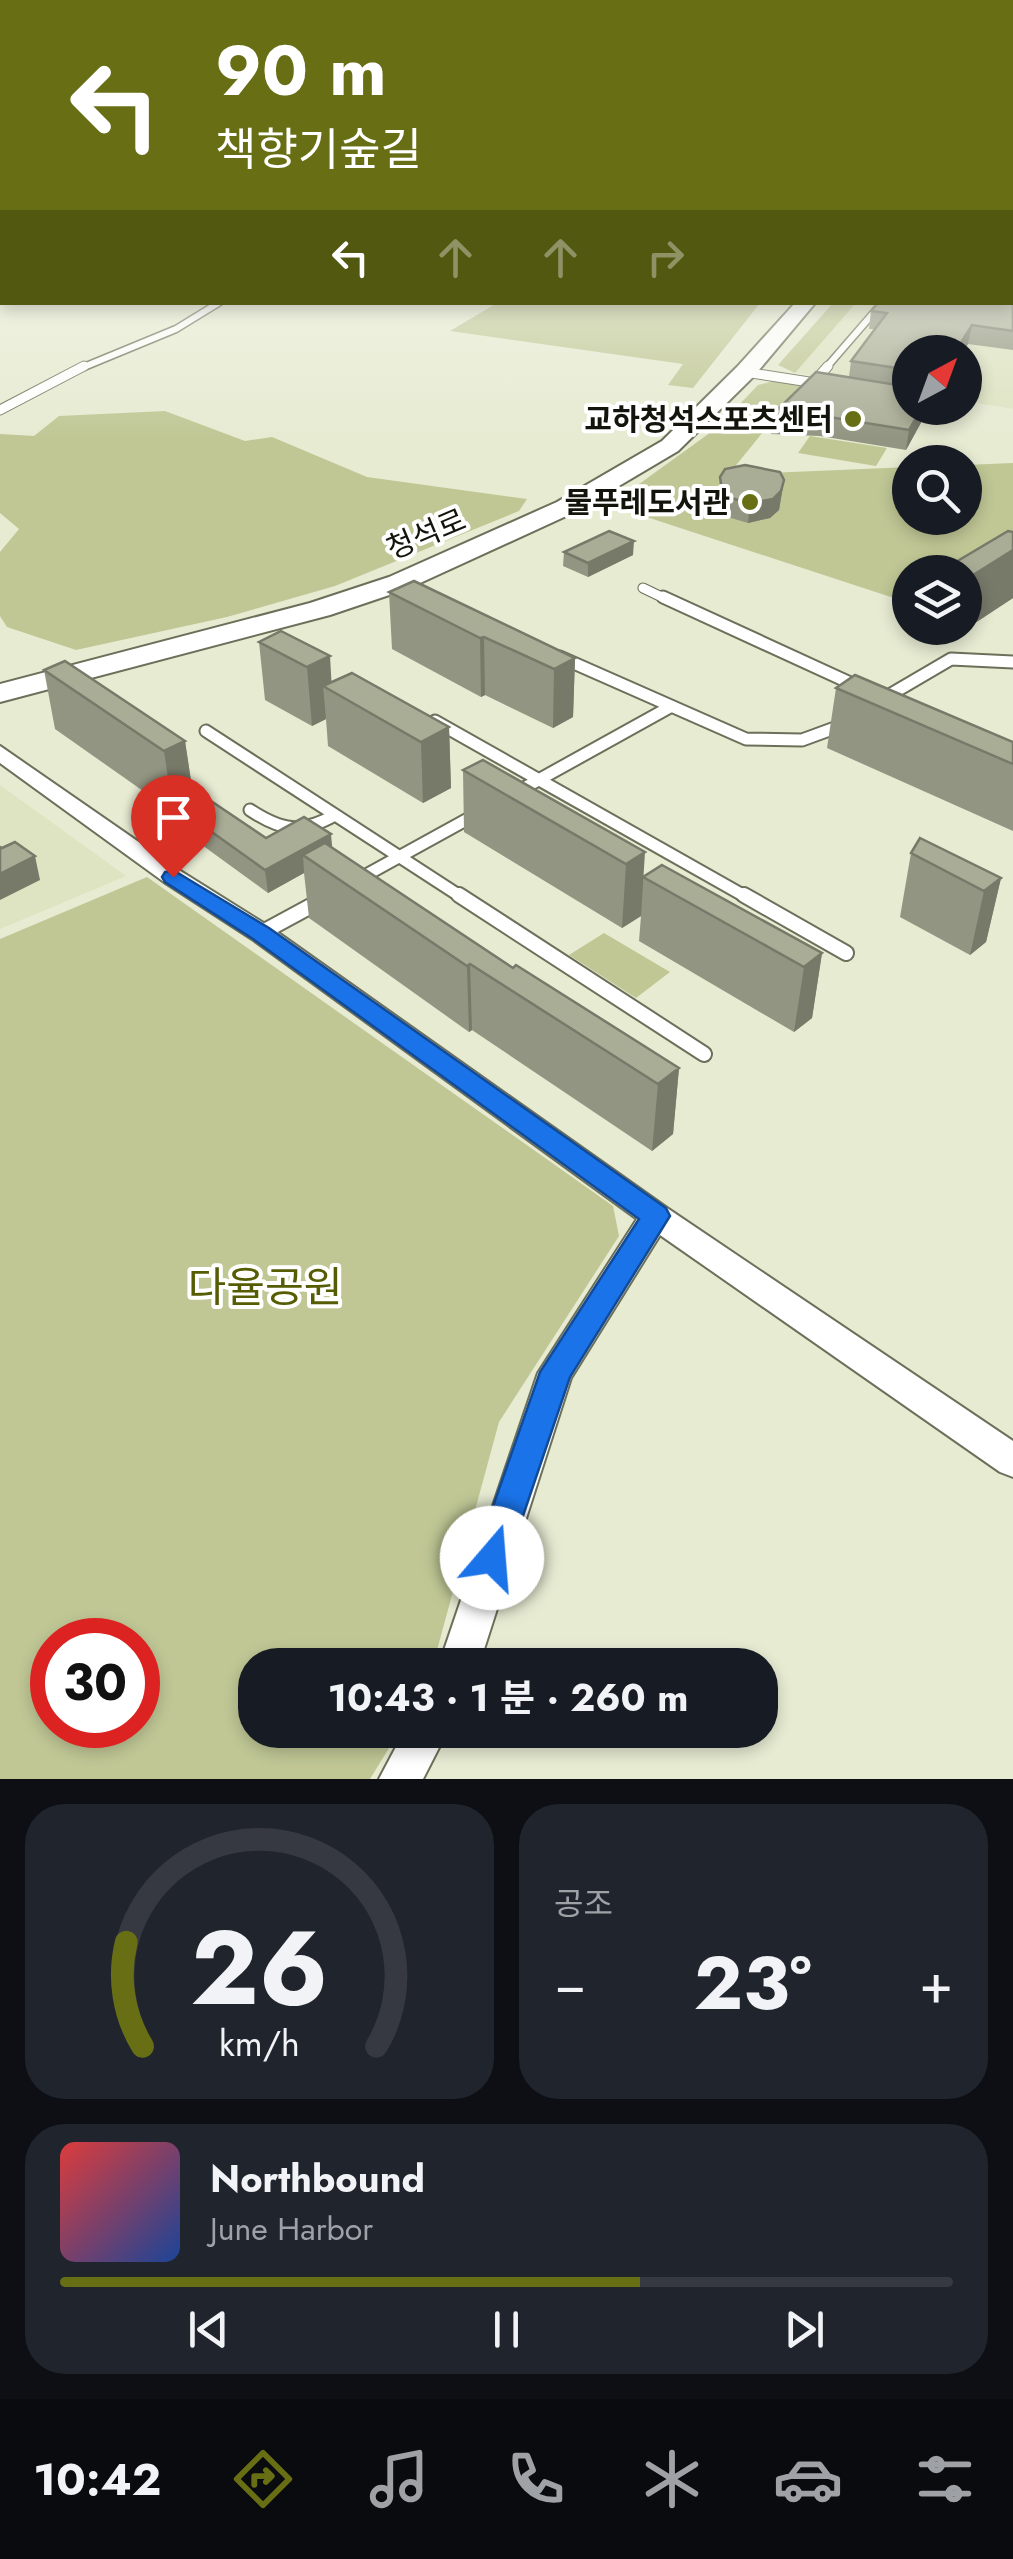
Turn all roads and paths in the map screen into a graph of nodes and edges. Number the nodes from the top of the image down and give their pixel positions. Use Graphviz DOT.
graph roads {
  1 [pos="215,305"];
  2 [pos="804,305"];
  3 [pos="879,305"];
  4 [pos="745,372"];
  5 [pos="813,383"];
  6 [pos="832,386"];
  7 [pos="0,410"];
  8 [pos="643,588"];
  9 [pos="543,649"];
  10 [pos="1013,662"];
  11 [pos="0,693"];
  12 [pos="884,698"];
  13 [pos="900,706"];
  14 [pos="670,707"];
  15 [pos="868,708"];
  16 [pos="422,713"];
  17 [pos="853,718"];
  18 [pos="206,731"];
  19 [pos="0,753"];
  20 [pos="540,780"];
  21 [pos="508,797"];
  22 [pos="493,805"];
  23 [pos="250,810"];
  24 [pos="335,815"];
  25 [pos="399,857"];
  26 [pos="348,886"];
  27 [pos="330,895"];
  28 [pos="261,934"];
  29 [pos="846,953"];
  30 [pos="704,1054"];
  31 [pos="656,1216"];
  32 [pos="1013,1461"];
  33 [pos="465,1648"];
  34 [pos="418,1748"];
  35 [pos="400,1779"];
  1 -- 7 [label="lane"];
  2 -- 4 [label="main road, 청석로"];
  3 -- 5 [label="lane"];
  4 -- 5 [label="lane"];
  4 -- 11 [label="main road, 청석로"];
  5 -- 6 [label="lane"];
  8 -- 12 [label="lane"];
  9 -- 14 [label="lane"];
  10 -- 12 [label="lane"];
  12 -- 13 [label="lane"];
  12 -- 15 [label="lane"];
  14 -- 17 [label="lane"];
  14 -- 20 [label="lane"];
  16 -- 20 [label="lane"];
  18 -- 24 [label="lane"];
  19 -- 28 [label="street"];
  20 -- 21 [label="lane"];
  20 -- 29 [label="lane"];
  22 -- 25 [label="lane"];
  23 -- 24 [label="lane"];
  24 -- 25 [label="lane"];
  25 -- 26 [label="lane"];
  25 -- 30 [label="lane"];
  27 -- 28 [label="lane"];
  28 -- 31 [label="street"];
  31 -- 32 [label="street"];
  31 -- 33 [label="street"];
  34 -- 35 [label="street"];
}
